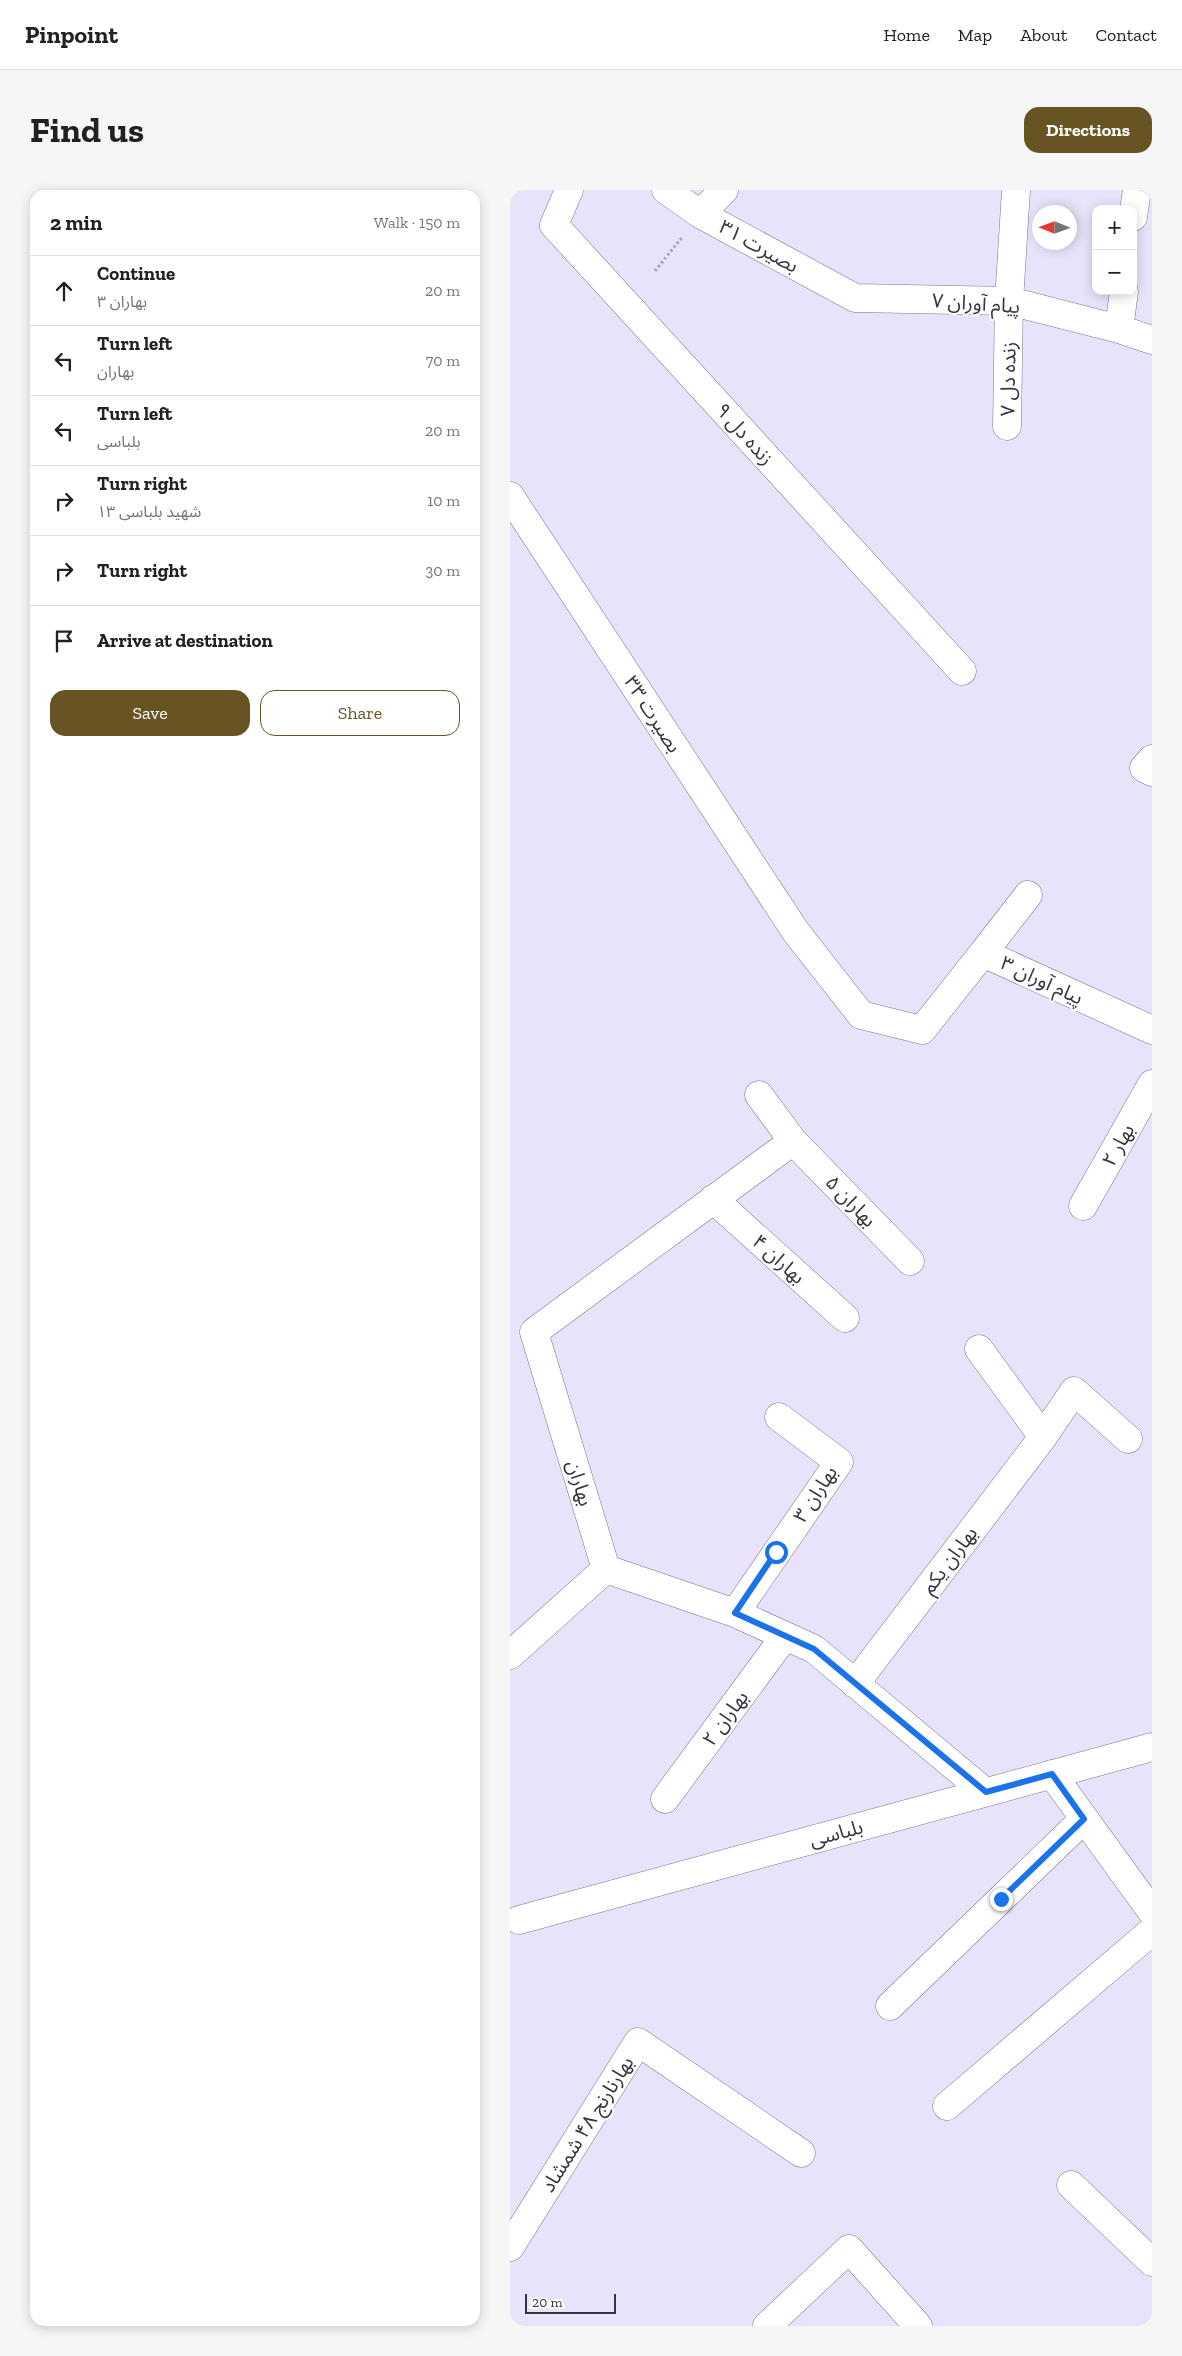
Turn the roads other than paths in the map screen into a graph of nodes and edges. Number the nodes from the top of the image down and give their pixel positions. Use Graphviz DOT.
graph roads {
  1 [pos="569,190"];
  2 [pos="666,190"];
  3 [pos="724,190"];
  4 [pos="1016,190"];
  5 [pos="1137,190"];
  6 [pos="1135,205"];
  7 [pos="700,214"];
  8 [pos="1123,295"];
  9 [pos="855,298"];
  10 [pos="1009,301"];
  11 [pos="1119,329"];
  12 [pos="1152,340"];
  13 [pos="1007,426"];
  14 [pos="510,496"];
  15 [pos="962,671"];
  16 [pos="1152,759"];
  17 [pos="1152,772"];
  18 [pos="1028,896"];
  19 [pos="796,932"];
  20 [pos="983,953"];
  21 [pos="1152,1030"];
  22 [pos="1152,1084"];
  23 [pos="759,1095"];
  24 [pos="793,1141"];
  25 [pos="713,1199"];
  26 [pos="1083,1206"];
  27 [pos="910,1261"];
  28 [pos="845,1318"];
  29 [pos="978,1349"];
  30 [pos="779,1416"];
  31 [pos="1043,1437"];
  32 [pos="1128,1438"];
  33 [pos="606,1569"];
  34 [pos="735,1613"];
  35 [pos="786,1636"];
  36 [pos="510,1655"];
  37 [pos="855,1684"];
  38 [pos="1152,1747"];
  39 [pos="1052,1774"];
  40 [pos="986,1792"];
  41 [pos="665,1799"];
  42 [pos="1084,1819"];
  43 [pos="1152,1912"];
  44 [pos="513,1924"];
  45 [pos="1152,1931"];
  46 [pos="890,2006"];
  47 [pos="947,2106"];
  48 [pos="801,2153"];
  49 [pos="1071,2185"];
  50 [pos="510,2247"];
  51 [pos="1152,2262"];
  52 [pos="767,2326"];
  53 [pos="918,2326"];
  1 -- 15 [label="street, زنده دل ۹"];
  2 -- 7 [label="street, بصیرت ۳۱"];
  3 -- 7 [label="street"];
  4 -- 10 [label="street, زنده دل ۷"];
  5 -- 6 [label="street"];
  7 -- 9 [label="street, بصیرت ۳۱"];
  8 -- 11 [label="street"];
  9 -- 10 [label="street, پیام آوران ۷"];
  10 -- 11 [label="street, پیام آوران ۷"];
  10 -- 13 [label="street, زنده دل ۷"];
  11 -- 12 [label="street, پیام آوران ۷"];
  14 -- 19 [label="street, بصیرت ۳۳"];
  16 -- 17 [label="street"];
  18 -- 20 [label="street"];
  19 -- 20 [label="street, پیام آوران ۳"];
  20 -- 21 [label="street, پیام آوران ۳"];
  22 -- 26 [label="street, بهار ۲"];
  23 -- 24 [label="street"];
  24 -- 25 [label="street, بهاران"];
  24 -- 27 [label="street, بهاران ۵"];
  25 -- 28 [label="street, بهاران ۴"];
  25 -- 33 [label="street, بهاران"];
  29 -- 31 [label="street"];
  30 -- 34 [label="street, بهاران ۳"];
  31 -- 32 [label="street, بهاران یکم"];
  31 -- 37 [label="street, بهاران یکم"];
  33 -- 34 [label="street"];
  33 -- 36 [label="street"];
  34 -- 35 [label="street"];
  35 -- 37 [label="street"];
  35 -- 41 [label="street, بهاران ۲"];
  37 -- 40 [label="street"];
  38 -- 39 [label="street, بلباسی"];
  39 -- 40 [label="street, بلباسی"];
  39 -- 42 [label="street"];
  40 -- 44 [label="street, بلباسی"];
  42 -- 43 [label="street"];
  42 -- 46 [label="street"];
  45 -- 47 [label="street"];
  48 -- 50 [label="street, بهارنارنج ۴۸ شمشاد"];
  49 -- 51 [label="street"];
  52 -- 53 [label="street"];
}
